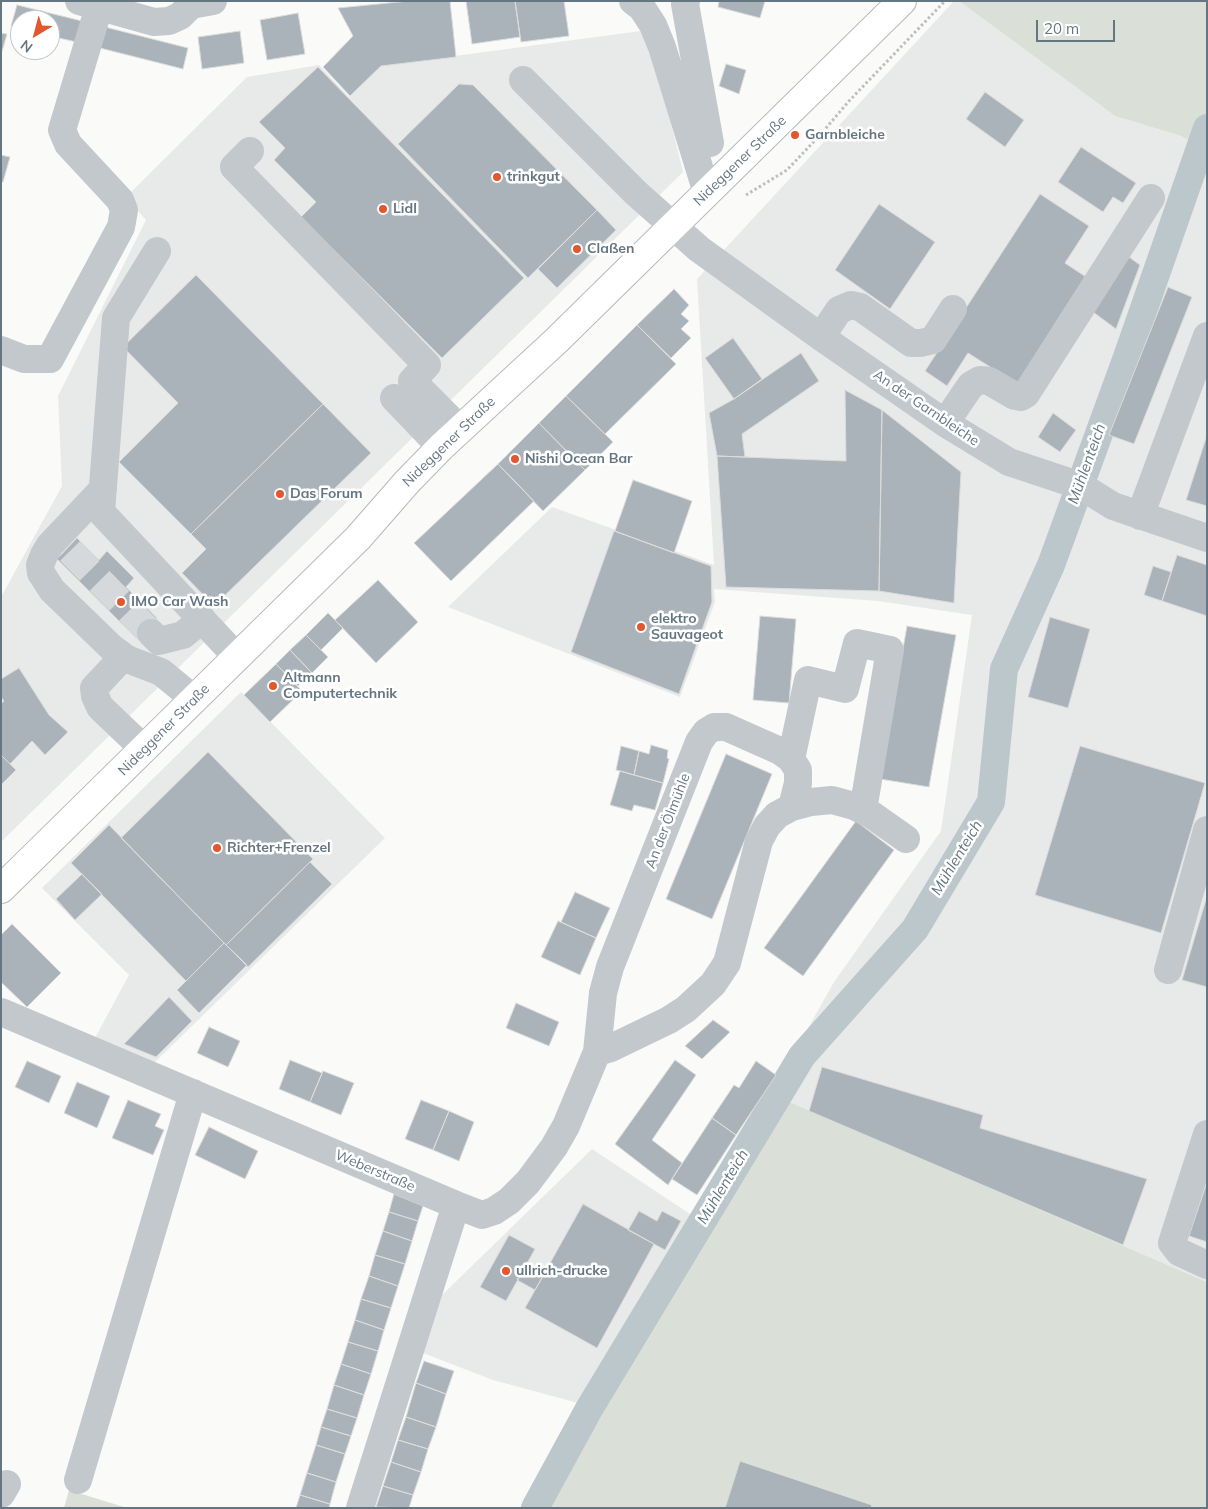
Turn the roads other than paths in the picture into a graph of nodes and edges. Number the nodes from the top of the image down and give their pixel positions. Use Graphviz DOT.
graph roads {
  1 [pos="633,1"];
  2 [pos="902,1"];
  3 [pos="683,2"];
  4 [pos="202,3"];
  5 [pos="89,4"];
  6 [pos="523,80"];
  7 [pos="710,143"];
  8 [pos="250,151"];
  9 [pos="707,192"];
  10 [pos="1151,198"];
  11 [pos="672,226"];
  12 [pos="157,251"];
  13 [pos="953,310"];
  14 [pos="1207,336"];
  15 [pos="821,337"];
  16 [pos="1,350"];
  17 [pos="945,423"];
  18 [pos="450,438"];
  19 [pos="103,489"];
  20 [pos="1140,516"];
  21 [pos="1207,538"];
  22 [pos="202,619"];
  23 [pos="151,633"];
  24 [pos="123,657"];
  25 [pos="237,657"];
  26 [pos="194,700"];
  27 [pos="144,749"];
  28 [pos="791,759"];
  29 [pos="792,807"];
  30 [pos="863,810"];
  31 [pos="1207,830"];
  32 [pos="906,839"];
  33 [pos="1,890"];
  34 [pos="1168,970"];
  35 [pos="1,1012"];
  36 [pos="597,1052"];
  37 [pos="193,1093"];
  38 [pos="1207,1134"];
  39 [pos="456,1205"];
  40 [pos="1207,1264"];
  41 [pos="78,1480"];
  42 [pos="360,1508"];
  1 -- 9 [label="street"];
  2 -- 9 [label="main road, Nideggener Straße"];
  3 -- 7 [label="street"];
  4 -- 5 [label="street"];
  5 -- 16 [label="street"];
  6 -- 11 [label="street, An der Garnbleiche"];
  8 -- 18 [label="street"];
  9 -- 11 [label="main road, Nideggener Straße"];
  10 -- 17 [label="street"];
  11 -- 15 [label="street, An der Garnbleiche"];
  11 -- 18 [label="main road, Nideggener Straße"];
  12 -- 19 [label="street"];
  13 -- 15 [label="street"];
  14 -- 20 [label="street"];
  15 -- 17 [label="street, An der Garnbleiche"];
  17 -- 20 [label="street, An der Garnbleiche"];
  18 -- 25 [label="main road, Nideggener Straße"];
  19 -- 22 [label="street"];
  19 -- 24 [label="street"];
  20 -- 21 [label="street, An der Garnbleiche"];
  22 -- 23 [label="street"];
  22 -- 25 [label="street"];
  24 -- 26 [label="street"];
  24 -- 27 [label="street"];
  25 -- 26 [label="main road, Nideggener Straße"];
  26 -- 27 [label="main road, Nideggener Straße"];
  27 -- 33 [label="main road, Nideggener Straße"];
  28 -- 29 [label="street"];
  28 -- 30 [label="street"];
  28 -- 36 [label="street, An der Ölmühle"];
  29 -- 30 [label="street"];
  29 -- 36 [label="street"];
  30 -- 32 [label="street"];
  31 -- 34 [label="street"];
  35 -- 37 [label="street, Weberstraße"];
  36 -- 39 [label="street, An der Ölmühle"];
  37 -- 39 [label="street, Weberstraße"];
  37 -- 41 [label="street"];
  38 -- 40 [label="street"];
  39 -- 42 [label="street"];
}
